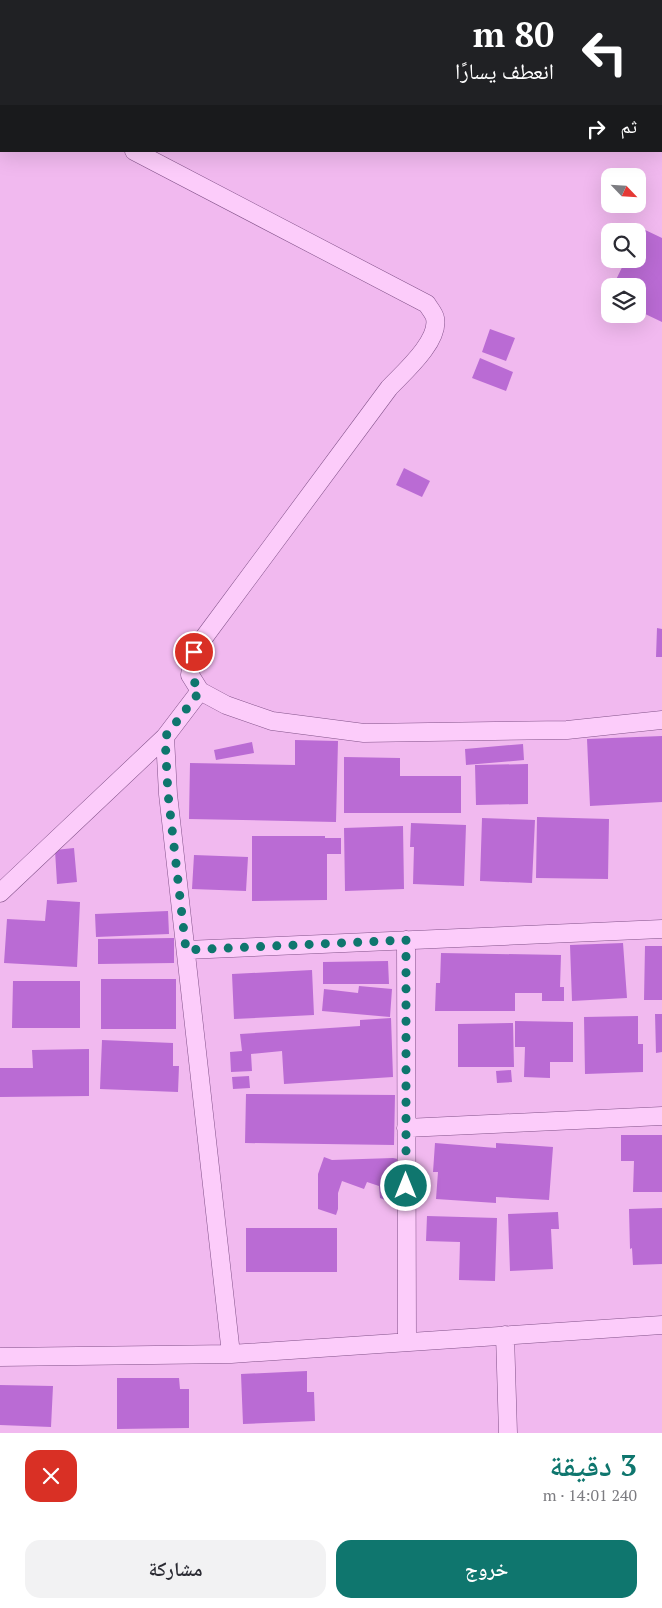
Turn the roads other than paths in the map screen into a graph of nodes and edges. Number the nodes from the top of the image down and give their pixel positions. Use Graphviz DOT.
graph roads {
  1 [pos="136,152"];
  2 [pos="200,691"];
  3 [pos="662,720"];
  4 [pos="165,737"];
  5 [pos="0,893"];
  6 [pos="662,929"];
  7 [pos="406,940"];
  8 [pos="186,950"];
  9 [pos="662,1116"];
  10 [pos="406,1128"];
  11 [pos="662,1325"];
  12 [pos="505,1335"];
  13 [pos="407,1342"];
  14 [pos="230,1354"];
  15 [pos="0,1357"];
  16 [pos="508,1433"];
  1 -- 2 [label="street"];
  2 -- 3 [label="street"];
  2 -- 4 [label="street"];
  4 -- 5 [label="street"];
  4 -- 8 [label="street"];
  6 -- 7 [label="street"];
  7 -- 8 [label="street"];
  7 -- 10 [label="street"];
  8 -- 14 [label="street"];
  9 -- 10 [label="street"];
  10 -- 13 [label="street"];
  11 -- 12 [label="street"];
  12 -- 13 [label="street"];
  12 -- 16 [label="street"];
  13 -- 14 [label="street"];
  14 -- 15 [label="street"];
}
